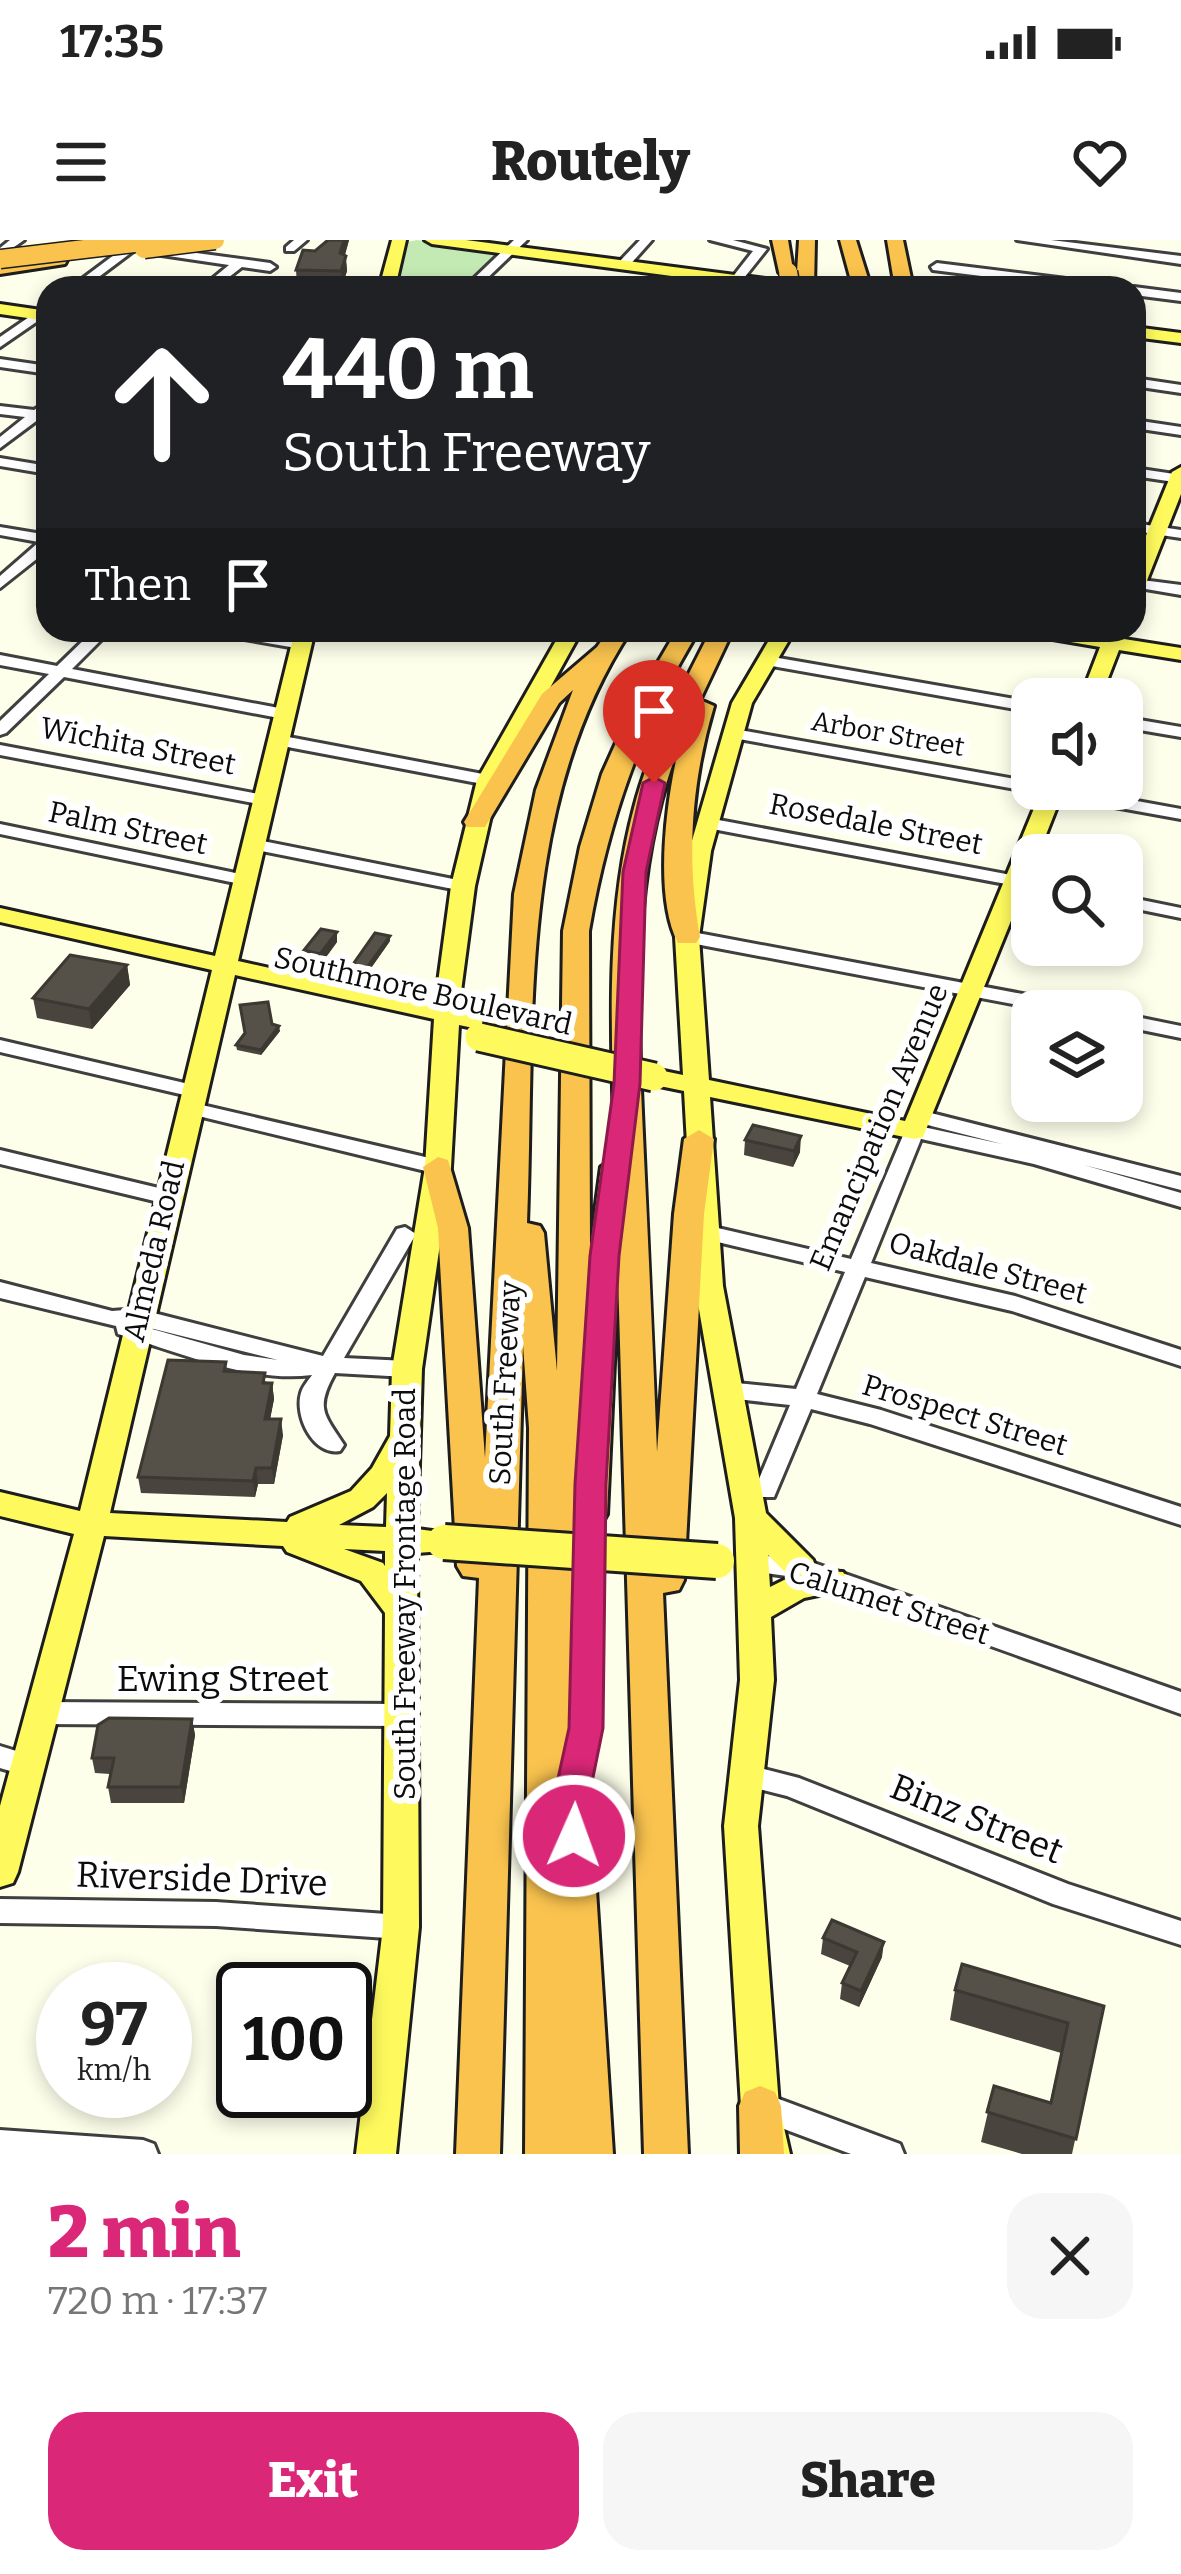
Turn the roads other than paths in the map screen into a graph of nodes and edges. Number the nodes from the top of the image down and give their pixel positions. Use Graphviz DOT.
graph roads {
  1 [pos="18,240"];
  2 [pos="76,240"];
  3 [pos="160,240"];
  4 [pos="215,240"];
  5 [pos="399,240"];
  6 [pos="432,240"];
  7 [pos="646,240"];
  8 [pos="716,240"];
  9 [pos="780,240"];
  10 [pos="791,240"];
  11 [pos="807,240"];
  12 [pos="837,240"];
  13 [pos="848,240"];
  14 [pos="867,240"];
  15 [pos="895,240"];
  16 [pos="1022,240"];
  17 [pos="137,244"];
  18 [pos="515,245"];
  19 [pos="1181,260"];
  20 [pos="0,262"];
  21 [pos="238,262"];
  22 [pos="623,265"];
  23 [pos="937,266"];
  24 [pos="270,267"];
  25 [pos="1001,274"];
  26 [pos="92,276"];
  27 [pos="221,276"];
  28 [pos="390,276"];
  29 [pos="483,276"];
  30 [pos="687,276"];
  31 [pos="739,276"];
  32 [pos="794,276"];
  33 [pos="796,276"];
  34 [pos="798,276"];
  35 [pos="857,276"];
  36 [pos="860,276"];
  37 [pos="864,276"];
  38 [pos="902,276"];
  39 [pos="1016,276"];
  40 [pos="1146,293"];
  41 [pos="1181,297"];
  42 [pos="0,308"];
  43 [pos="36,312"];
  44 [pos="36,319"];
  45 [pos="1146,334"];
  46 [pos="1181,338"];
  47 [pos="0,343"];
  48 [pos="0,363"];
  49 [pos="36,368"];
  50 [pos="1146,384"];
  51 [pos="1181,388"];
  52 [pos="0,410"];
  53 [pos="36,413"];
  54 [pos="36,420"];
  55 [pos="36,423"];
  56 [pos="1146,426"];
  57 [pos="1181,431"];
  58 [pos="0,444"];
  59 [pos="0,461"];
  60 [pos="36,468"];
  61 [pos="1146,473"];
  62 [pos="1180,476"];
  63 [pos="1146,528"];
  64 [pos="1158,530"];
  65 [pos="0,531"];
  66 [pos="1181,534"];
  67 [pos="36,538"];
  68 [pos="36,552"];
  69 [pos="1146,559"];
  70 [pos="0,584"];
  71 [pos="1146,586"];
  72 [pos="1181,590"];
  73 [pos="90,642"];
  74 [pos="302,642"];
  75 [pos="565,642"];
  76 [pos="610,642"];
  77 [pos="613,642"];
  78 [pos="682,642"];
  79 [pos="716,642"];
  80 [pos="732,642"];
  81 [pos="777,642"];
  82 [pos="1113,642"];
  83 [pos="1137,642"];
  84 [pos="1181,654"];
  85 [pos="0,660"];
  86 [pos="767,661"];
  87 [pos="60,671"];
  88 [pos="1098,678"];
  89 [pos="1011,703"];
  90 [pos="284,714"];
  91 [pos="1143,726"];
  92 [pos="0,730"];
  93 [pos="1181,732"];
  94 [pos="734,734"];
  95 [pos="278,740"];
  96 [pos="0,750"];
  97 [pos="488,779"];
  98 [pos="1011,783"];
  99 [pos="265,800"];
  100 [pos="1143,807"];
  101 [pos="1181,814"];
  102 [pos="476,822"];
  103 [pos="708,823"];
  104 [pos="0,829"];
  105 [pos="254,844"];
  106 [pos="245,880"];
  107 [pos="1011,880"];
  108 [pos="463,886"];
  109 [pos="1143,906"];
  110 [pos="1011,911"];
  111 [pos="1181,913"];
  112 [pos="0,915"];
  113 [pos="0,930"];
  114 [pos="688,937"];
  115 [pos="98,944"];
  116 [pos="220,971"];
  117 [pos="452,974"];
  118 [pos="973,988"];
  119 [pos="1011,996"];
  120 [pos="392,1002"];
  121 [pos="445,1022"];
  122 [pos="1143,1024"];
  123 [pos="1181,1032"];
  124 [pos="0,1046"];
  125 [pos="520,1059"];
  126 [pos="648,1075"];
  127 [pos="698,1078"];
  128 [pos="755,1095"];
  129 [pos="191,1099"];
  130 [pos="916,1123"];
  131 [pos="699,1128"];
  132 [pos="2,1161"];
  133 [pos="439,1167"];
  134 [pos="1181,1183"];
  135 [pos="167,1197"];
  136 [pos="1181,1200"];
  137 [pos="705,1232"];
  138 [pos="405,1234"];
  139 [pos="858,1264"];
  140 [pos="0,1290"];
  141 [pos="128,1324"];
  142 [pos="1181,1358"];
  143 [pos="328,1365"];
  144 [pos="407,1369"];
  145 [pos="727,1390"];
  146 [pos="801,1398"];
  147 [pos="405,1423"];
  148 [pos="332,1445"];
  149 [pos="0,1504"];
  150 [pos="758,1504"];
  151 [pos="1181,1516"];
  152 [pos="92,1524"];
  153 [pos="254,1531"];
  154 [pos="401,1539"];
  155 [pos="752,1563"];
  156 [pos="817,1575"];
  157 [pos="494,1608"];
  158 [pos="757,1609"];
  159 [pos="402,1613"];
  160 [pos="1181,1702"];
  161 [pos="40,1712"];
  162 [pos="404,1715"];
  163 [pos="654,1718"];
  164 [pos="13,1761"];
  165 [pos="744,1775"];
  166 [pos="571,1797"];
  167 [pos="0,1872"];
  168 [pos="0,1911"];
  169 [pos="401,1927"];
  170 [pos="1181,1933"];
  171 [pos="659,2003"];
  172 [pos="760,2106"];
  173 [pos="0,2144"];
  174 [pos="143,2154"];
  175 [pos="376,2154"];
  176 [pos="478,2154"];
  177 [pos="547,2154"];
  178 [pos="591,2154"];
  179 [pos="666,2154"];
  180 [pos="682,2154"];
  181 [pos="766,2154"];
  182 [pos="890,2154"];
  1 -- 20 [label="street"];
  2 -- 17 [label="street"];
  3 -- 20 [label="highway, bridge"];
  4 -- 20 [label="highway, bridge"];
  5 -- 28 [label="main road"];
  6 -- 18 [label="main road"];
  7 -- 22 [label="street"];
  8 -- 31 [label="street"];
  9 -- 32 [label="highway"];
  10 -- 33 [label="highway"];
  11 -- 34 [label="highway"];
  12 -- 35 [label="highway"];
  13 -- 36 [label="highway"];
  14 -- 37 [label="highway"];
  15 -- 38 [label="highway"];
  16 -- 19 [label="street"];
  16 -- 25 [label="street"];
  17 -- 21 [label="street"];
  17 -- 26 [label="street"];
  18 -- 22 [label="main road"];
  18 -- 29 [label="street"];
  21 -- 24 [label="street"];
  21 -- 27 [label="street"];
  22 -- 30 [label="main road"];
  23 -- 25 [label="street"];
  25 -- 39 [label="street"];
  40 -- 41 [label="street"];
  42 -- 43 [label="main road"];
  44 -- 47 [label="street"];
  45 -- 46 [label="main road"];
  48 -- 49 [label="street"];
  50 -- 51 [label="street"];
  52 -- 53 [label="street"];
  54 -- 58 [label="street"];
  55 -- 59 [label="street"];
  56 -- 57 [label="street"];
  59 -- 60 [label="street"];
  61 -- 62 [label="street"];
  62 -- 64 [label="main road"];
  63 -- 64 [label="street"];
  64 -- 66 [label="street"];
  64 -- 69 [label="main road"];
  65 -- 67 [label="street"];
  68 -- 70 [label="street"];
  71 -- 72 [label="street"];
  73 -- 87 [label="street"];
  74 -- 90 [label="main road, Almeda Road"];
  75 -- 97 [label="main road, South Freeway Frontage Road"];
  76 -- 102 [label="highway"];
  77 -- 125 [label="highway, South Freeway"];
  78 -- 166 [label="highway"];
  79 -- 126 [label="highway"];
  80 -- 114 [label="highway"];
  81 -- 86 [label="main road"];
  82 -- 88 [label="main road"];
  83 -- 84 [label="main road"];
  85 -- 87 [label="street"];
  86 -- 89 [label="street"];
  86 -- 94 [label="main road"];
  87 -- 90 [label="street"];
  87 -- 92 [label="street"];
  90 -- 95 [label="main road, Almeda Road"];
  91 -- 93 [label="street"];
  94 -- 98 [label="street, Arbor Street"];
  94 -- 103 [label="main road"];
  95 -- 97 [label="street"];
  95 -- 99 [label="main road, Almeda Road"];
  96 -- 99 [label="street, Wichita Street"];
  97 -- 102 [label="main road, South Freeway Frontage Road"];
  99 -- 105 [label="main road, Almeda Road"];
  100 -- 101 [label="street"];
  102 -- 108 [label="main road, South Freeway Frontage Road"];
  103 -- 107 [label="street, Rosedale Street"];
  103 -- 114 [label="main road"];
  104 -- 106 [label="street, Palm Street"];
  105 -- 106 [label="main road, Almeda Road"];
  105 -- 108 [label="street"];
  106 -- 116 [label="main road, Almeda Road"];
  108 -- 117 [label="main road, South Freeway Frontage Road"];
  109 -- 111 [label="street"];
  110 -- 118 [label="main road, Emancipation Avenue"];
  112 -- 115 [label="main road, Southmore Boulevard"];
  113 -- 115 [label="main road, Southmore Boulevard"];
  114 -- 118 [label="street"];
  114 -- 127 [label="main road"];
  115 -- 116 [label="main road, Southmore Boulevard"];
  116 -- 120 [label="main road, Southmore Boulevard"];
  116 -- 121 [label="main road, Southmore Boulevard"];
  116 -- 129 [label="main road, Almeda Road"];
  117 -- 120 [label="main road"];
  117 -- 121 [label="main road, South Freeway Frontage Road"];
  118 -- 119 [label="street"];
  118 -- 130 [label="main road, Emancipation Avenue"];
  120 -- 121 [label="main road, Southmore Boulevard"];
  121 -- 126 [label="main road, Southmore Boulevard, bridge"];
  121 -- 133 [label="main road, South Freeway Frontage Road"];
  122 -- 123 [label="street"];
  124 -- 129 [label="street"];
  125 -- 157 [label="highway, South Freeway"];
  125 -- 177 [label="highway"];
  126 -- 127 [label="main road, Southmore Boulevard"];
  126 -- 163 [label="highway"];
  126 -- 166 [label="highway"];
  127 -- 128 [label="main road, Southmore Boulevard"];
  127 -- 130 [label="main road, Southmore Boulevard"];
  127 -- 131 [label="main road"];
  128 -- 130 [label="main road, Southmore Boulevard"];
  128 -- 131 [label="main road"];
  129 -- 133 [label="street"];
  129 -- 135 [label="main road, Almeda Road"];
  130 -- 134 [label="street, Southmore Boulevard"];
  130 -- 136 [label="street, Southmore Boulevard"];
  130 -- 139 [label="street, Emancipation Avenue"];
  131 -- 137 [label="main road"];
  131 -- 163 [label="highway"];
  132 -- 135 [label="street"];
  133 -- 144 [label="main road, South Freeway Frontage Road"];
  133 -- 157 [label="highway"];
  135 -- 141 [label="main road, Almeda Road"];
  137 -- 139 [label="street, Oakdale Street"];
  137 -- 145 [label="main road"];
  138 -- 143 [label="street"];
  139 -- 142 [label="street, Oakdale Street"];
  139 -- 146 [label="street, Emancipation Avenue"];
  140 -- 141 [label="street"];
  141 -- 143 [label="street"];
  141 -- 152 [label="main road, Almeda Road"];
  143 -- 144 [label="street"];
  143 -- 148 [label="street"];
  144 -- 147 [label="main road, South Freeway Frontage Road"];
  145 -- 146 [label="street, Prospect Street"];
  145 -- 150 [label="main road"];
  146 -- 150 [label="street, Emancipation Avenue"];
  146 -- 151 [label="street, Prospect Street"];
  147 -- 153 [label="main road"];
  147 -- 154 [label="main road, South Freeway Frontage Road"];
  149 -- 152 [label="main road"];
  150 -- 155 [label="main road"];
  150 -- 156 [label="main road"];
  152 -- 153 [label="main road"];
  152 -- 161 [label="main road, Almeda Road"];
  153 -- 154 [label="main road"];
  153 -- 159 [label="main road"];
  154 -- 155 [label="main road, Calumet Street, bridge"];
  154 -- 159 [label="main road, South Freeway Frontage Road"];
  155 -- 156 [label="street, Calumet Street"];
  155 -- 158 [label="main road"];
  156 -- 158 [label="main road"];
  156 -- 160 [label="street, Calumet Street"];
  157 -- 176 [label="highway, South Freeway"];
  158 -- 165 [label="main road"];
  159 -- 162 [label="main road, South Freeway Frontage Road"];
  161 -- 162 [label="street, Ewing Street"];
  161 -- 164 [label="main road, Almeda Road"];
  162 -- 169 [label="main road, South Freeway Frontage Road"];
  163 -- 171 [label="highway"];
  164 -- 167 [label="main road, Almeda Road"];
  165 -- 170 [label="street, Binz Street"];
  165 -- 172 [label="main road"];
  166 -- 178 [label="highway"];
  168 -- 169 [label="street, Riverside Drive"];
  169 -- 175 [label="main road, South Freeway Frontage Road"];
  171 -- 179 [label="highway"];
  171 -- 180 [label="highway"];
  172 -- 181 [label="highway"];
  172 -- 182 [label="street"];
  173 -- 174 [label="street"];
}
